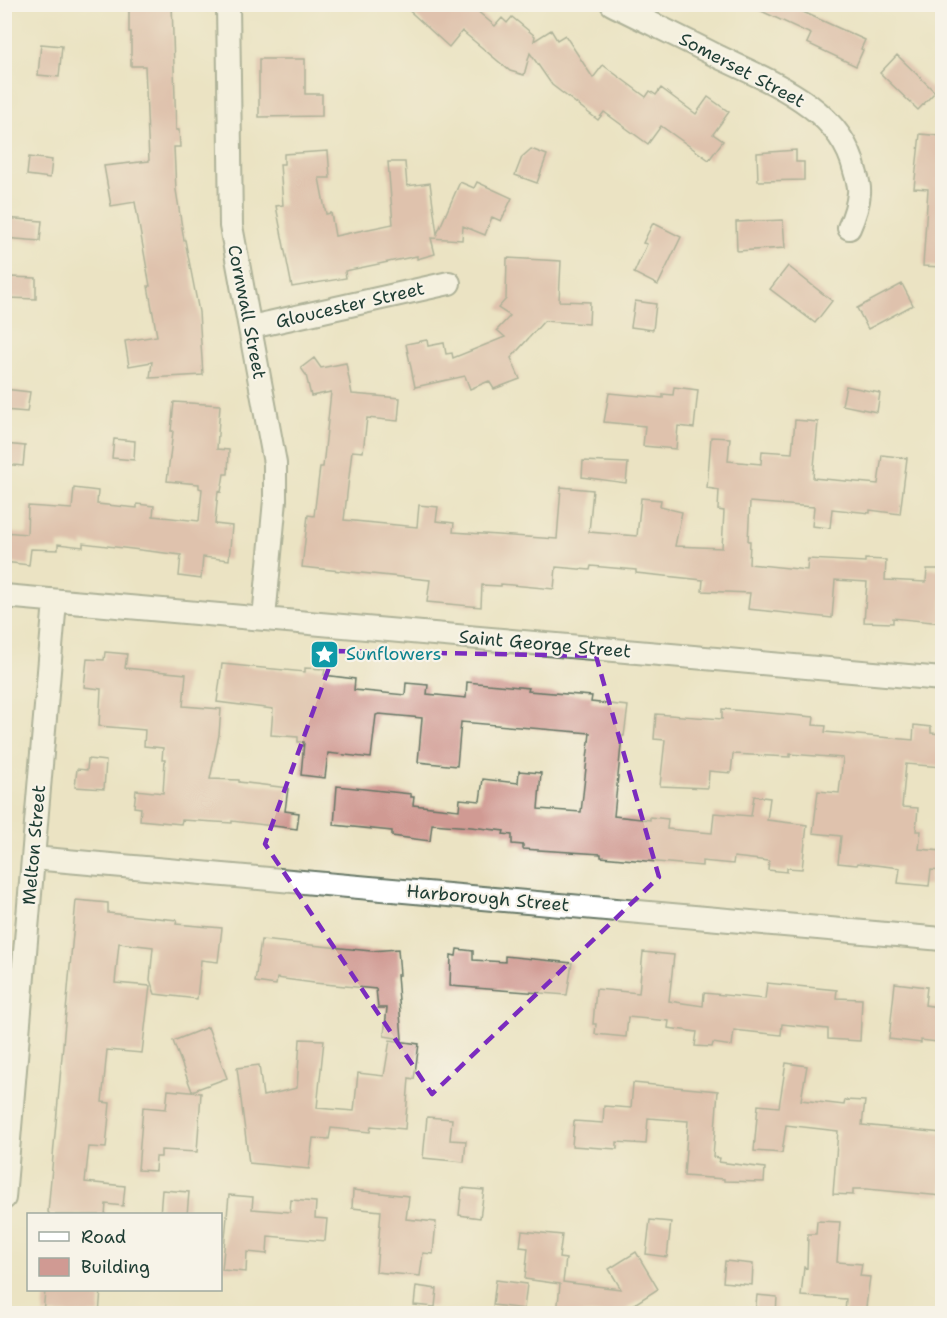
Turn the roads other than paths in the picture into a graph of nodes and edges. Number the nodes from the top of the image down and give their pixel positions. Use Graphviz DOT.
graph roads {
  1 [pos="228,4"];
  2 [pos="612,4"];
  3 [pos="849,228"];
  4 [pos="449,283"];
  5 [pos="251,327"];
  6 [pos="4,596"];
  7 [pos="55,601"];
  8 [pos="264,618"];
  9 [pos="942,679"];
  10 [pos="33,858"];
  11 [pos="942,939"];
  12 [pos="4,1198"];
  1 -- 5 [label="street, Cornwall Street"];
  2 -- 3 [label="street, Somerset Street"];
  4 -- 5 [label="street, Gloucester Street"];
  5 -- 8 [label="street, Cornwall Street"];
  6 -- 7 [label="street, Saint George Street"];
  7 -- 8 [label="street, Saint George Street"];
  7 -- 10 [label="street, Melton Street"];
  8 -- 9 [label="street, Saint George Street"];
  10 -- 11 [label="street, Harborough Street"];
  10 -- 12 [label="street, Melton Street"];
}
